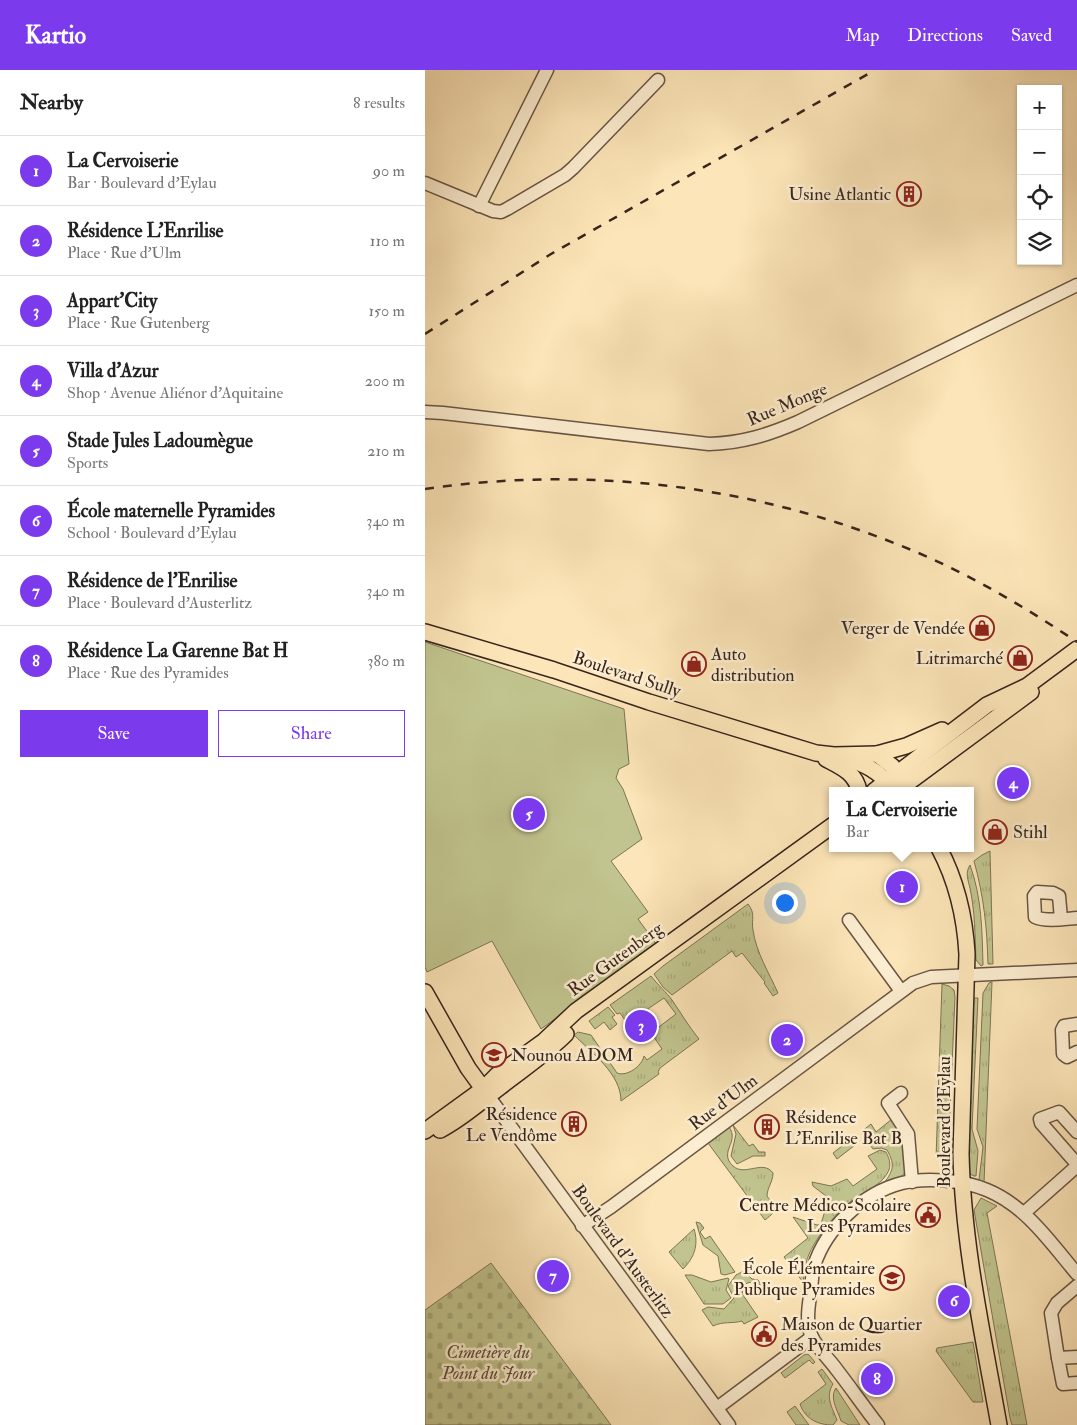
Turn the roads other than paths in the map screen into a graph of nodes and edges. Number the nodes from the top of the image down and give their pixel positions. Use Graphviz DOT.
graph roads {
  1 [pos="547,70"];
  2 [pos="658,80"];
  3 [pos="425,183"];
  4 [pos="479,206"];
  5 [pos="1077,285"];
  6 [pos="425,412"];
  7 [pos="425,632"];
  8 [pos="1072,658"];
  9 [pos="1010,694"];
  10 [pos="987,705"];
  11 [pos="816,753"];
  12 [pos="877,754"];
  13 [pos="834,755"];
  14 [pos="918,774"];
  15 [pos="896,786"];
  16 [pos="858,787"];
  17 [pos="919,787"];
  18 [pos="829,828"];
  19 [pos="829,837"];
  20 [pos="941,852"];
  21 [pos="951,852"];
  22 [pos="1077,918"];
  23 [pos="1061,919"];
  24 [pos="849,920"];
  25 [pos="966,936"];
  26 [pos="1077,970"];
  27 [pos="966,976"];
  28 [pos="901,991"];
  29 [pos="425,992"];
  30 [pos="1077,1024"];
  31 [pos="1077,1052"];
  32 [pos="486,1093"];
  33 [pos="901,1093"];
  34 [pos="425,1131"];
  35 [pos="1077,1132"];
  36 [pos="425,1137"];
  37 [pos="1077,1165"];
  38 [pos="912,1182"];
  39 [pos="962,1183"];
  40 [pos="1024,1213"];
  41 [pos="583,1226"];
  42 [pos="1077,1274"];
  43 [pos="1077,1286"];
  44 [pos="812,1337"];
  45 [pos="1058,1358"];
  46 [pos="1077,1358"];
  47 [pos="1077,1383"];
  48 [pos="717,1408"];
  49 [pos="729,1425"];
  50 [pos="877,1425"];
  51 [pos="999,1425"];
  1 -- 4 [label="street"];
  2 -- 4 [label="street"];
  3 -- 4 [label="street"];
  5 -- 6 [label="street, Rue Monge"];
  7 -- 11 [label="main road, Boulevard Sully"];
  8 -- 9 [label="main road"];
  8 -- 14 [label="main road"];
  9 -- 10 [label="main road"];
  9 -- 15 [label="main road"];
  10 -- 12 [label="main road, Boulevard Sully"];
  10 -- 15 [label="main road"];
  11 -- 13 [label="main road, Boulevard Sully"];
  11 -- 16 [label="main road, Boulevard Sully"];
  12 -- 13 [label="main road, Boulevard Sully"];
  12 -- 15 [label="main road"];
  13 -- 15 [label="main road, Boulevard Sully"];
  14 -- 15 [label="main road"];
  14 -- 17 [label="main road"];
  18 -- 32 [label="main road, Rue Gutenberg"];
  19 -- 32 [label="main road, Rue Gutenberg"];
  20 -- 25 [label="main road, Boulevard d'Eylau"];
  21 -- 25 [label="main road, Boulevard d'Eylau"];
  22 -- 23 [label="street"];
  24 -- 28 [label="street"];
  25 -- 27 [label="main road, Boulevard d'Eylau"];
  26 -- 27 [label="street, Rue d'Ulm"];
  27 -- 28 [label="street, Rue d'Ulm"];
  27 -- 39 [label="main road, Boulevard d'Eylau"];
  28 -- 41 [label="street, Rue d'Ulm"];
  29 -- 32 [label="main road"];
  30 -- 31 [label="street"];
  32 -- 34 [label="main road, Rue Gutenberg"];
  32 -- 36 [label="main road, Rue Gutenberg"];
  32 -- 41 [label="street, Boulevard d'Austerlitz"];
  33 -- 38 [label="street"];
  35 -- 37 [label="street"];
  37 -- 40 [label="street"];
  38 -- 39 [label="street"];
  38 -- 44 [label="street"];
  39 -- 40 [label="street"];
  39 -- 51 [label="main road, Boulevard d'Eylau"];
  40 -- 42 [label="street"];
  41 -- 48 [label="street, Boulevard d'Austerlitz"];
  43 -- 45 [label="street"];
  44 -- 48 [label="street"];
  44 -- 50 [label="street"];
  45 -- 46 [label="street"];
  45 -- 47 [label="street"];
  48 -- 49 [label="street, Boulevard d'Austerlitz"];
}
